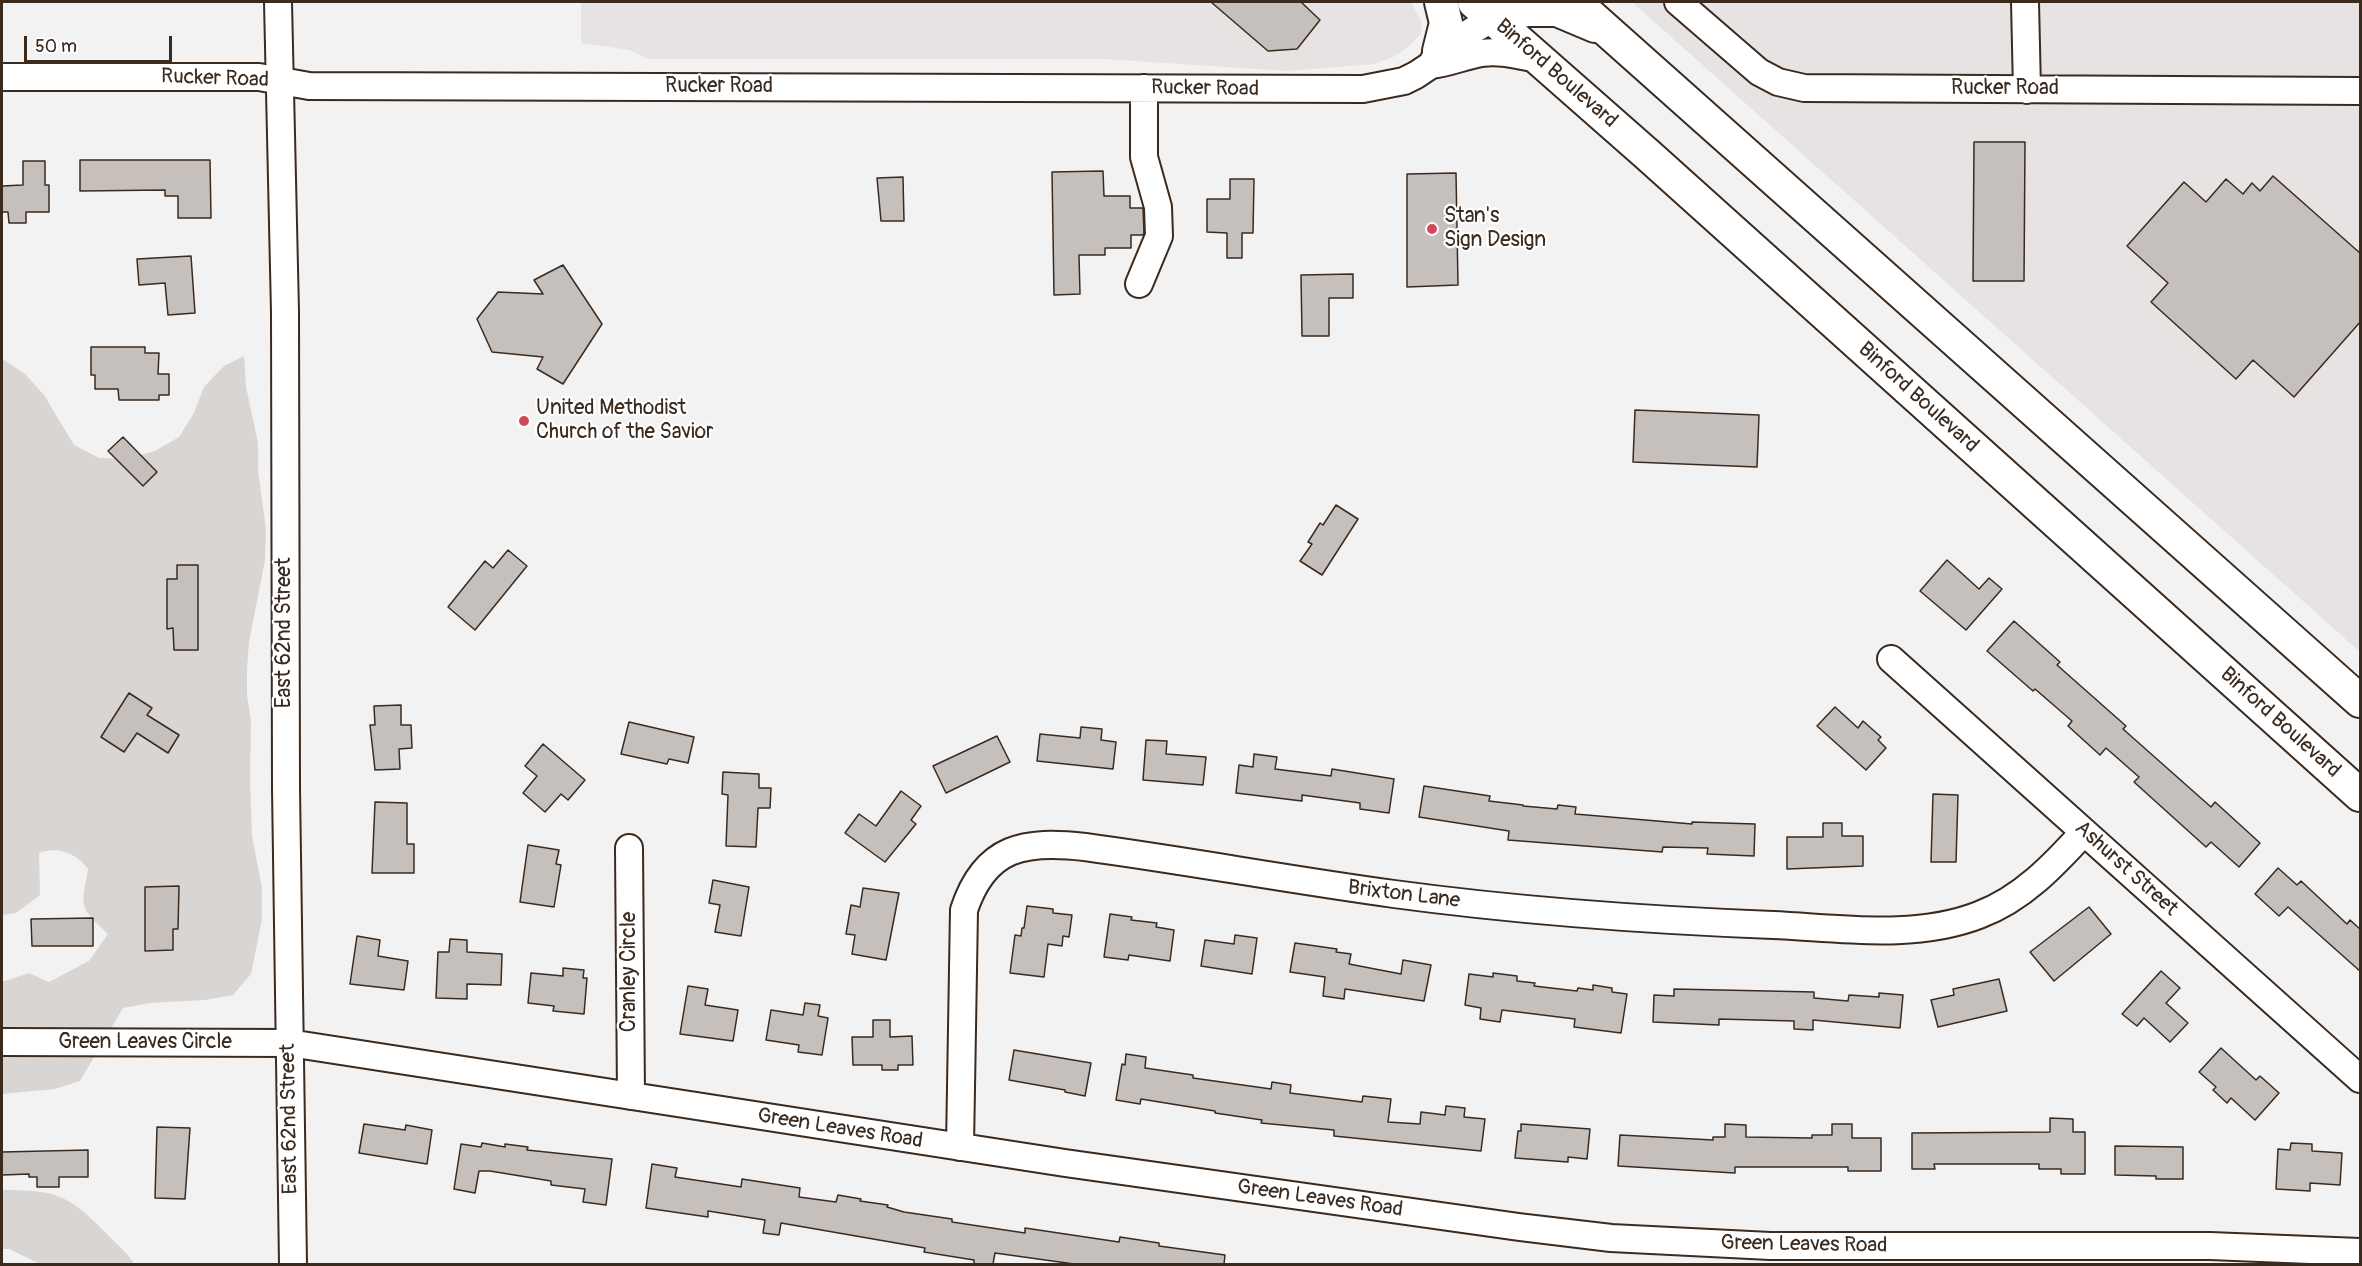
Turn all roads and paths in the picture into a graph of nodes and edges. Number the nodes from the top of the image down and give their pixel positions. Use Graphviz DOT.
graph roads {
  1 [pos="278,2"];
  2 [pos="1441,2"];
  3 [pos="1575,2"];
  4 [pos="1678,2"];
  5 [pos="2025,2"];
  6 [pos="1484,10"];
  7 [pos="1607,31"];
  8 [pos="1435,58"];
  9 [pos="1538,59"];
  10 [pos="2,77"];
  11 [pos="280,82"];
  12 [pos="1144,88"];
  13 [pos="2027,90"];
  14 [pos="2361,91"];
  15 [pos="1139,284"];
  16 [pos="1891,658"];
  17 [pos="2361,701"];
  18 [pos="2361,795"];
  19 [pos="2084,832"];
  20 [pos="629,848"];
  21 [pos="2,1042"];
  22 [pos="289,1043"];
  23 [pos="2361,1079"];
  24 [pos="631,1096"];
  25 [pos="960,1147"];
  26 [pos="2361,1252"];
  27 [pos="293,1264"];
  1 -- 11 [label="street, East 62nd Street"];
  2 -- 8 [label="main road"];
  3 -- 7 [label="main road"];
  4 -- 13 [label="street, Rucker Road"];
  5 -- 13 [label="street"];
  6 -- 7 [label="main road"];
  6 -- 8 [label="street, Rucker Road"];
  6 -- 9 [label="main road, Binford Boulevard"];
  7 -- 17 [label="main road"];
  8 -- 9 [label="street, Rucker Road"];
  8 -- 12 [label="street, Rucker Road"];
  9 -- 18 [label="main road, Binford Boulevard"];
  10 -- 11 [label="street, Rucker Road"];
  11 -- 12 [label="street, Rucker Road"];
  11 -- 22 [label="street, East 62nd Street"];
  12 -- 15 [label="street"];
  13 -- 14 [label="street, Rucker Road"];
  16 -- 19 [label="street, Ashurst Street"];
  19 -- 23 [label="street, Ashurst Street"];
  19 -- 25 [label="street, Brixton Lane"];
  20 -- 24 [label="street, Cranley Circle"];
  21 -- 22 [label="street, Green Leaves Circle"];
  22 -- 24 [label="street, Green Leaves Road"];
  22 -- 27 [label="street, East 62nd Street"];
  24 -- 25 [label="street, Green Leaves Road"];
  25 -- 26 [label="street, Green Leaves Road"];
}
